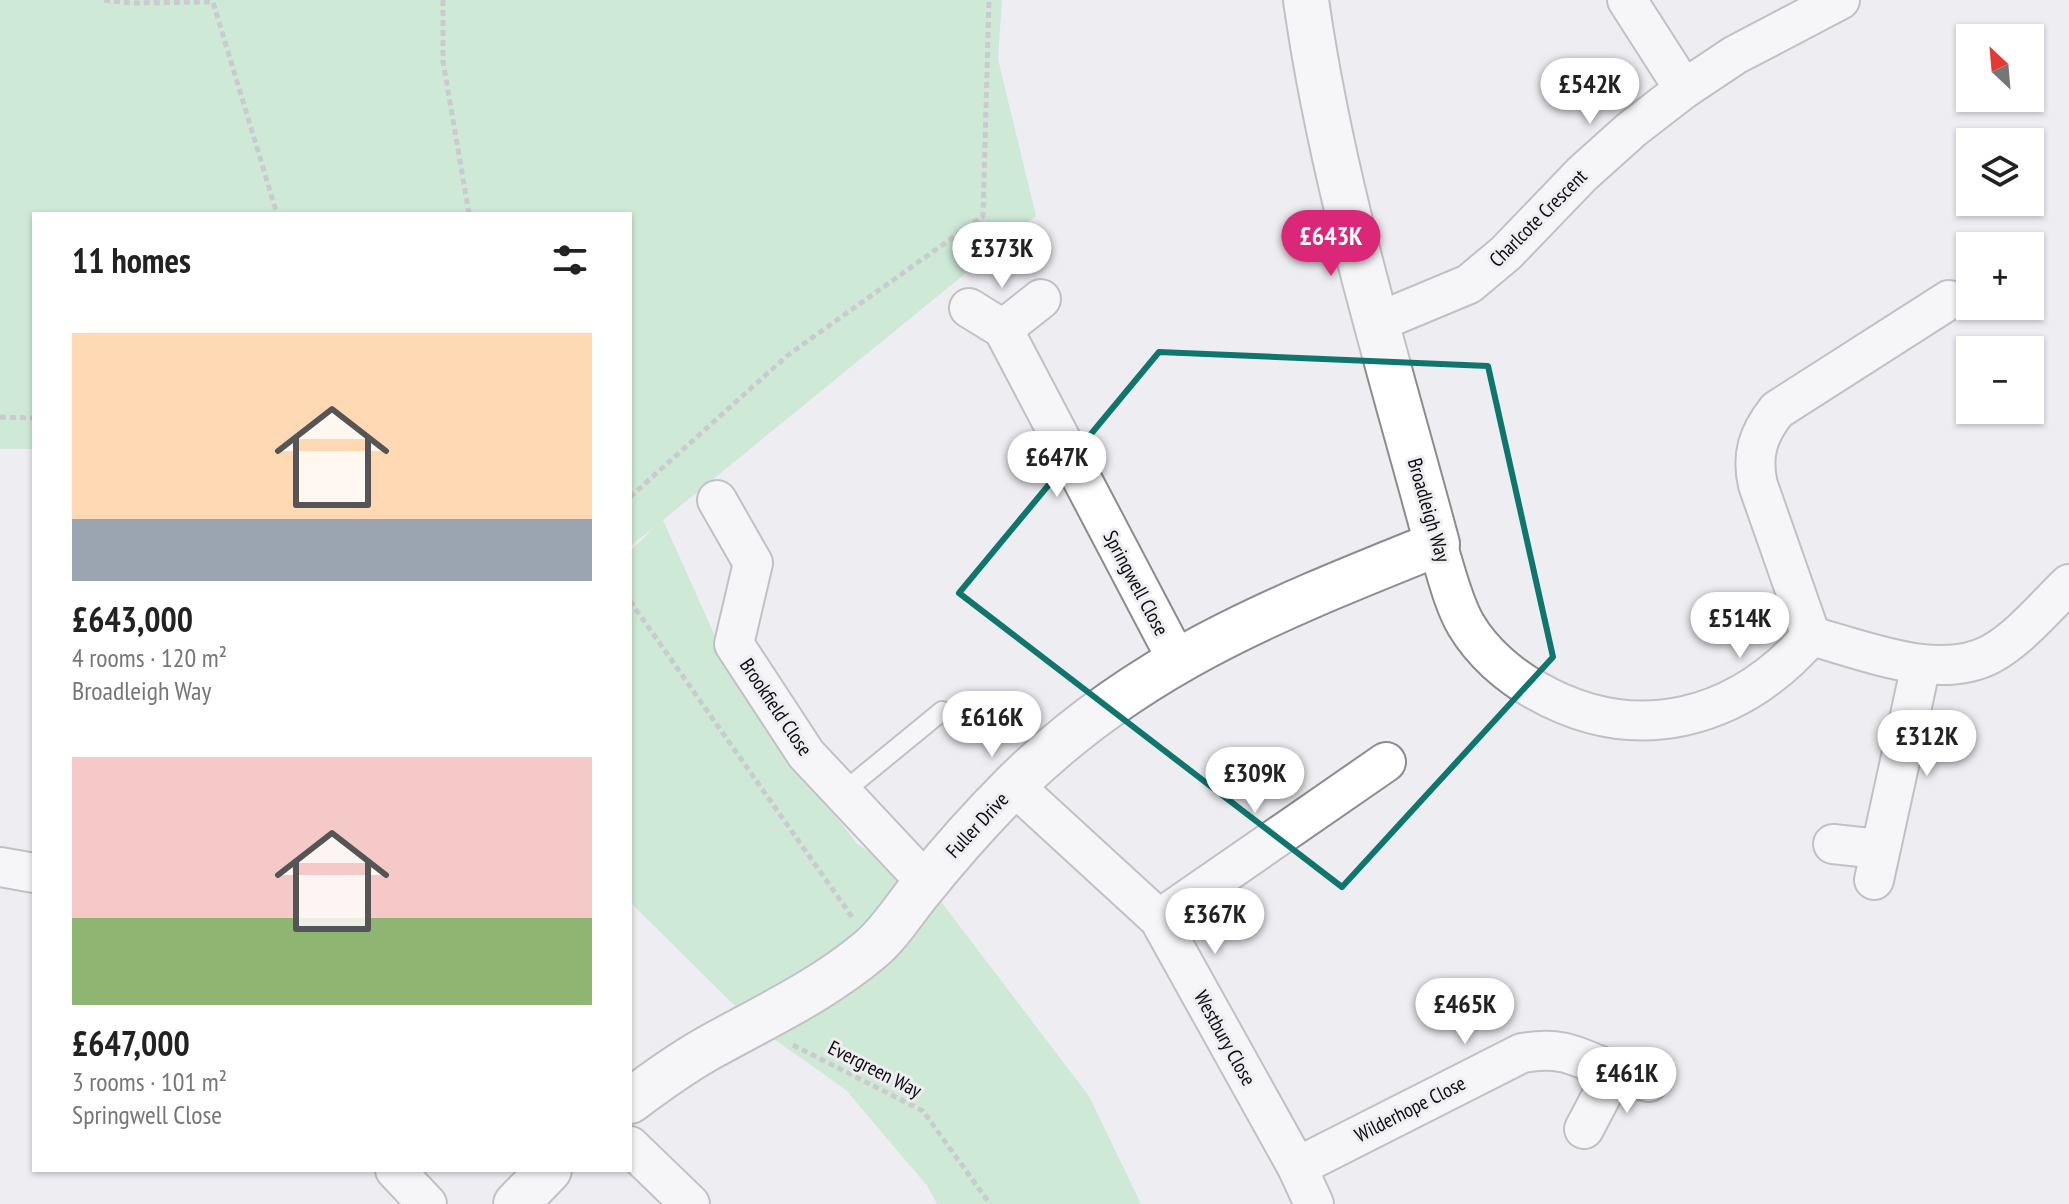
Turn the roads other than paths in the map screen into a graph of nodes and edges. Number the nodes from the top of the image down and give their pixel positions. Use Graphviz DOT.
graph roads {
  1 [pos="1306,0"];
  2 [pos="1627,0"];
  3 [pos="1840,0"];
  4 [pos="1684,89"];
  5 [pos="1041,299"];
  6 [pos="1949,300"];
  7 [pos="969,308"];
  8 [pos="1378,322"];
  9 [pos="1003,329"];
  10 [pos="717,500"];
  11 [pos="1437,544"];
  12 [pos="2066,570"];
  13 [pos="1811,636"];
  14 [pos="1177,660"];
  15 [pos="1921,665"];
  16 [pos="942,711"];
  17 [pos="1386,762"];
  18 [pos="1014,786"];
  19 [pos="842,793"];
  20 [pos="1833,844"];
  21 [pos="0,867"];
  22 [pos="32,873"];
  23 [pos="926,882"];
  24 [pos="1159,919"];
  25 [pos="632,1100"];
  26 [pos="1584,1129"];
  27 [pos="632,1148"];
  28 [pos="1297,1167"];
  29 [pos="397,1172"];
  30 [pos="547,1172"];
  31 [pos="427,1204"];
  32 [pos="516,1204"];
  33 [pos="690,1204"];
  34 [pos="1314,1204"];
  1 -- 8 [label="street, Broadleigh Way"];
  2 -- 4 [label="street"];
  3 -- 4 [label="street, Charlcote Crescent"];
  4 -- 8 [label="street, Charlcote Crescent"];
  5 -- 9 [label="street"];
  6 -- 13 [label="street"];
  7 -- 9 [label="street"];
  8 -- 11 [label="street, Broadleigh Way"];
  9 -- 14 [label="street, Springwell Close"];
  10 -- 19 [label="street, Brookfield Close"];
  11 -- 13 [label="street, Broadleigh Way"];
  11 -- 14 [label="street, Fuller Drive"];
  12 -- 15 [label="street"];
  13 -- 15 [label="street"];
  14 -- 18 [label="street, Fuller Drive"];
  15 -- 20 [label="street"];
  16 -- 19 [label="lane"];
  17 -- 24 [label="street"];
  18 -- 23 [label="street, Fuller Drive"];
  18 -- 24 [label="street, Westbury Close"];
  19 -- 23 [label="street, Brookfield Close"];
  21 -- 22 [label="street"];
  23 -- 25 [label="street, Fuller Drive"];
  24 -- 28 [label="street, Westbury Close"];
  26 -- 28 [label="street, Wilderhope Close"];
  27 -- 33 [label="street"];
  28 -- 34 [label="street, Westbury Close"];
  29 -- 31 [label="street"];
  30 -- 32 [label="street"];
}
